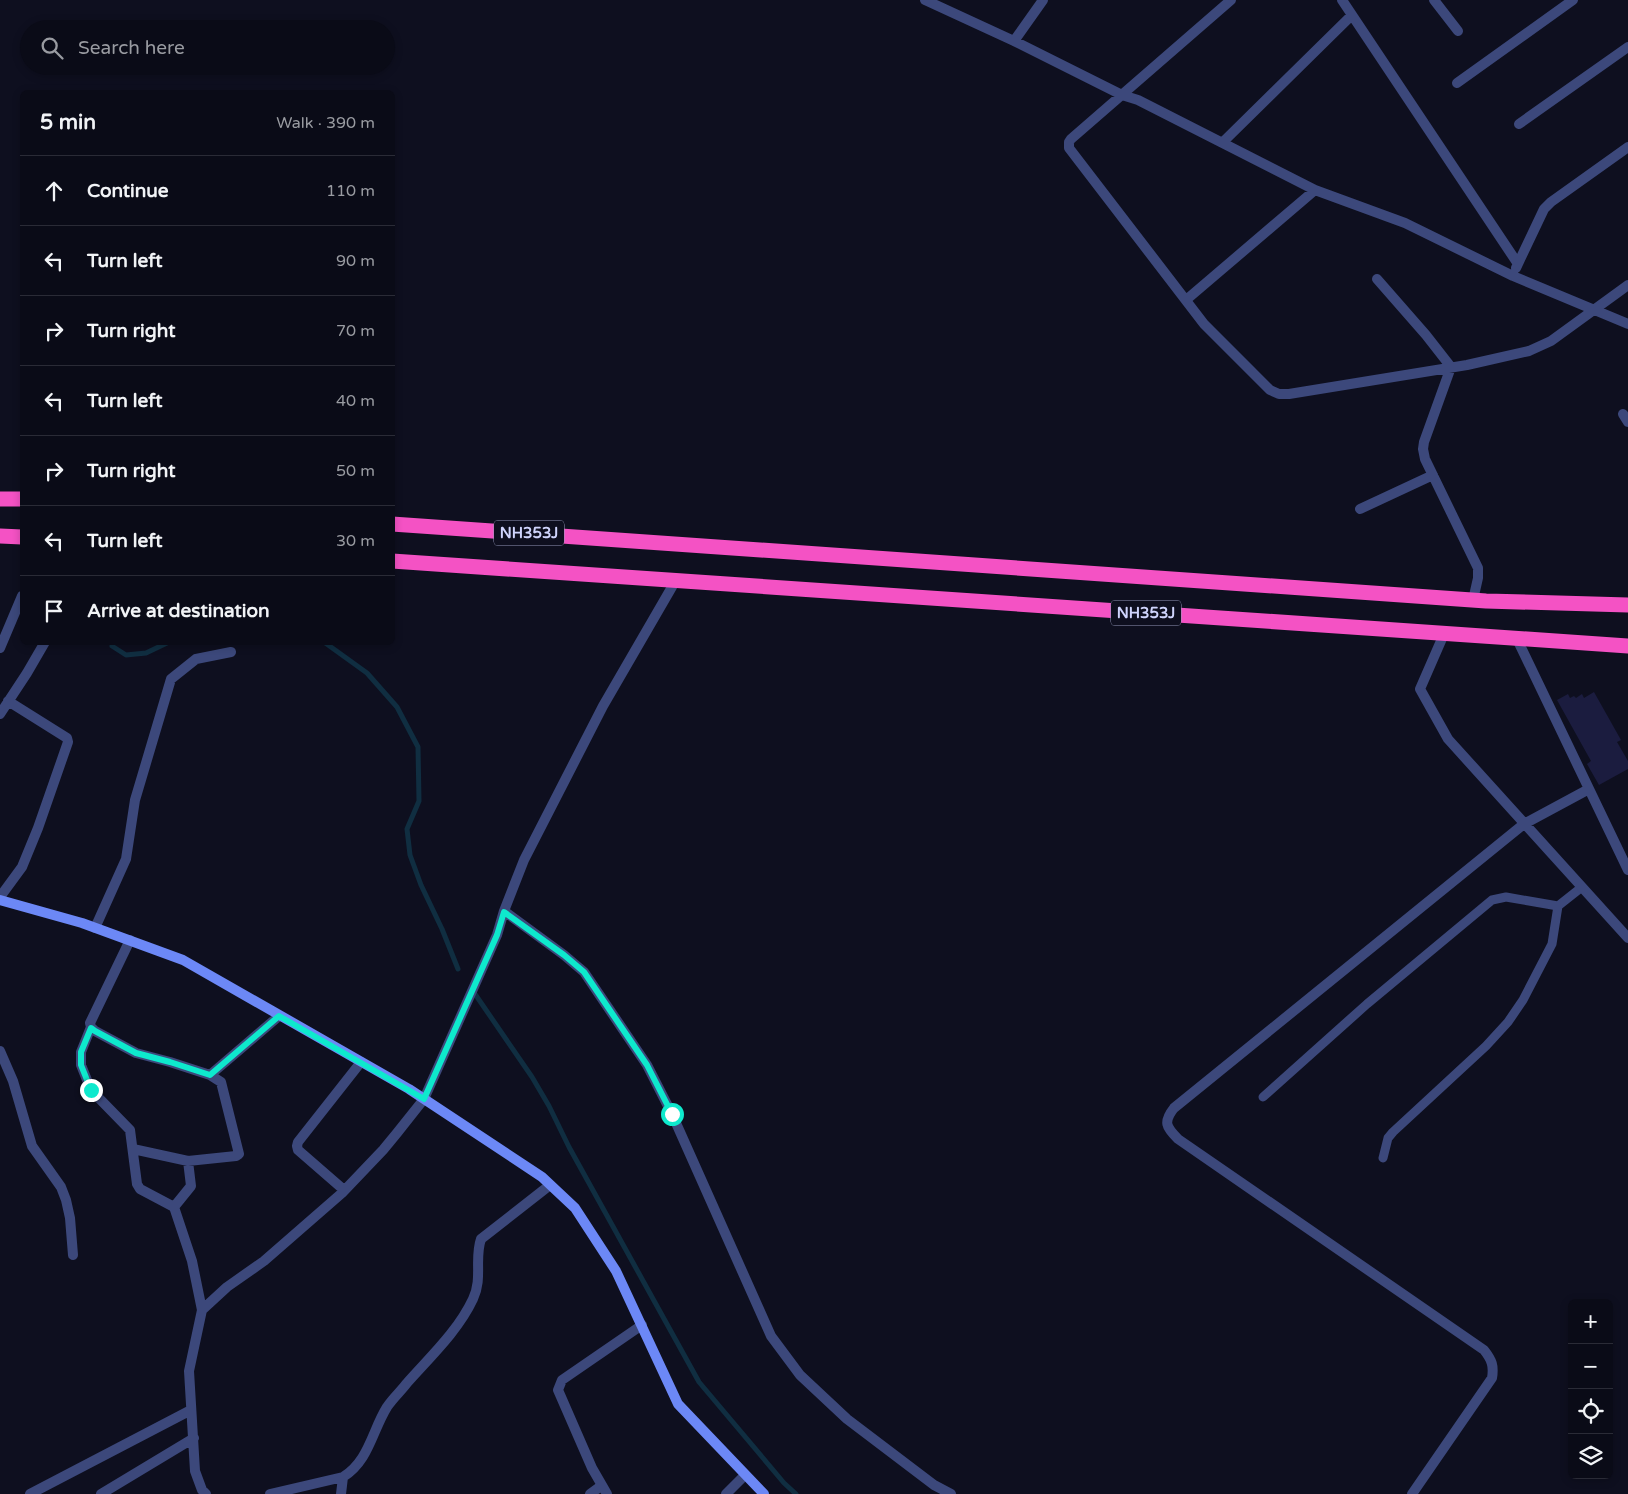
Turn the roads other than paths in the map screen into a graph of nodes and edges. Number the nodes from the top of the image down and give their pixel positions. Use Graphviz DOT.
graph roads {
  1 [pos="1043,0"];
  2 [pos="1231,0"];
  3 [pos="1342,0"];
  4 [pos="1434,0"];
  5 [pos="1573,0"];
  6 [pos="928,1"];
  7 [pos="1352,15"];
  8 [pos="1458,30"];
  9 [pos="1014,41"];
  10 [pos="1628,47"];
  11 [pos="1457,84"];
  12 [pos="1122,95"];
  13 [pos="1519,124"];
  14 [pos="1223,142"];
  15 [pos="1628,147"];
  16 [pos="1315,190"];
  17 [pos="1518,264"];
  18 [pos="1513,276"];
  19 [pos="1377,279"];
  20 [pos="1628,285"];
  21 [pos="1186,300"];
  22 [pos="1593,310"];
  23 [pos="1628,324"];
  24 [pos="1451,368"];
  25 [pos="1433,475"];
  26 [pos="0,499"];
  27 [pos="20,499"];
  28 [pos="1360,509"];
  29 [pos="395,524"];
  30 [pos="0,536"];
  31 [pos="20,537"];
  32 [pos="395,561"];
  33 [pos="670,579"];
  34 [pos="20,600"];
  35 [pos="1473,600"];
  36 [pos="1628,605"];
  37 [pos="3,634"];
  38 [pos="1444,634"];
  39 [pos="1517,639"];
  40 [pos="43,645"];
  41 [pos="1628,646"];
  42 [pos="0,648"];
  43 [pos="231,652"];
  44 [pos="8,701"];
  45 [pos="0,714"];
  46 [pos="1589,789"];
  47 [pos="1524,824"];
  48 [pos="1628,870"];
  49 [pos="1582,888"];
  50 [pos="0,898"];
  51 [pos="1558,906"];
  52 [pos="504,912"];
  53 [pos="95,928"];
  54 [pos="1628,938"];
  55 [pos="130,940"];
  56 [pos="279,1016"];
  57 [pos="91,1028"];
  58 [pos="0,1051"];
  59 [pos="361,1062"];
  60 [pos="210,1075"];
  61 [pos="1262,1097"];
  62 [pos="424,1099"];
  63 [pos="133,1149"];
  64 [pos="1383,1158"];
  65 [pos="188,1162"];
  66 [pos="550,1185"];
  67 [pos="344,1190"];
  68 [pos="174,1207"];
  69 [pos="73,1255"];
  70 [pos="202,1310"];
  71 [pos="642,1325"];
  72 [pos="192,1410"];
  73 [pos="194,1438"];
  74 [pos="745,1475"];
  75 [pos="343,1477"];
  76 [pos="604,1490"];
  77 [pos="30,1494"];
  78 [pos="101,1494"];
  79 [pos="206,1494"];
  80 [pos="270,1494"];
  81 [pos="341,1494"];
  82 [pos="590,1494"];
  83 [pos="726,1494"];
  84 [pos="764,1494"];
  85 [pos="951,1494"];
  86 [pos="1412,1494"];
  1 -- 9 [label="street"];
  2 -- 12 [label="street"];
  3 -- 7 [label="street"];
  4 -- 8 [label="street"];
  5 -- 11 [label="street"];
  6 -- 9 [label="street"];
  7 -- 14 [label="street"];
  7 -- 17 [label="street"];
  9 -- 12 [label="street"];
  10 -- 13 [label="street"];
  12 -- 14 [label="street"];
  12 -- 21 [label="street"];
  14 -- 16 [label="street"];
  15 -- 17 [label="street"];
  16 -- 18 [label="street"];
  16 -- 21 [label="street"];
  17 -- 18 [label="street"];
  18 -- 22 [label="street"];
  19 -- 24 [label="street"];
  20 -- 22 [label="street"];
  21 -- 24 [label="street"];
  22 -- 23 [label="street"];
  22 -- 24 [label="street"];
  24 -- 25 [label="street"];
  25 -- 28 [label="street"];
  25 -- 35 [label="street"];
  26 -- 27 [label="highway"];
  29 -- 35 [label="highway, NH353J"];
  30 -- 31 [label="highway"];
  32 -- 33 [label="highway, NH353J"];
  33 -- 38 [label="highway, NH353J"];
  33 -- 52 [label="street"];
  34 -- 37 [label="street"];
  35 -- 36 [label="highway, NH353J"];
  37 -- 42 [label="street"];
  38 -- 39 [label="highway, NH353J"];
  38 -- 47 [label="street"];
  39 -- 41 [label="highway, NH353J"];
  39 -- 46 [label="street"];
  40 -- 44 [label="street"];
  43 -- 53 [label="street"];
  44 -- 45 [label="street"];
  44 -- 50 [label="street"];
  46 -- 47 [label="street"];
  46 -- 48 [label="street"];
  47 -- 49 [label="street"];
  47 -- 86 [label="street"];
  49 -- 51 [label="lane"];
  49 -- 54 [label="street"];
  50 -- 53 [label="street"];
  51 -- 61 [label="lane"];
  51 -- 64 [label="lane"];
  52 -- 62 [label="street"];
  52 -- 85 [label="street"];
  53 -- 55 [label="street"];
  55 -- 56 [label="street"];
  55 -- 57 [label="street"];
  56 -- 59 [label="street"];
  56 -- 60 [label="street"];
  57 -- 60 [label="street"];
  57 -- 63 [label="street"];
  58 -- 69 [label="street"];
  59 -- 62 [label="street"];
  59 -- 67 [label="street"];
  60 -- 65 [label="street"];
  62 -- 66 [label="street"];
  62 -- 67 [label="street"];
  63 -- 65 [label="street"];
  63 -- 68 [label="street"];
  65 -- 68 [label="street"];
  66 -- 71 [label="street"];
  66 -- 75 [label="street"];
  67 -- 70 [label="street"];
  68 -- 70 [label="street"];
  70 -- 72 [label="street"];
  71 -- 74 [label="street"];
  71 -- 76 [label="street"];
  72 -- 73 [label="street"];
  72 -- 77 [label="street"];
  73 -- 78 [label="street"];
  73 -- 79 [label="street"];
  74 -- 83 [label="street"];
  74 -- 84 [label="street"];
  75 -- 80 [label="street"];
  75 -- 81 [label="street"];
  76 -- 82 [label="street"];
}
